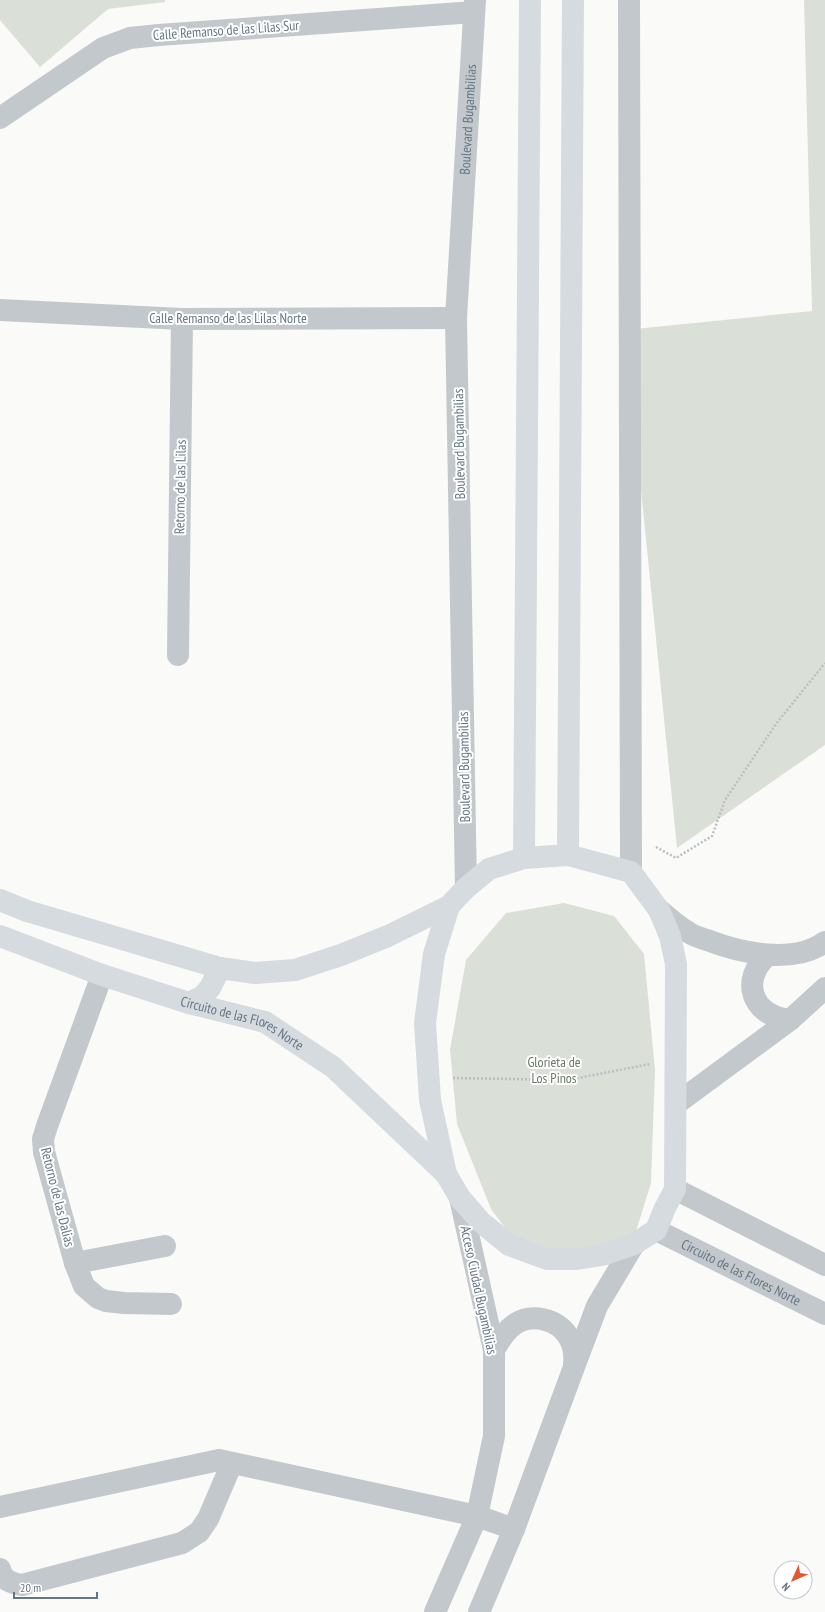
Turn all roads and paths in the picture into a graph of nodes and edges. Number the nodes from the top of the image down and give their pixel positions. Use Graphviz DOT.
graph roads {
  1 [pos="530,0"];
  2 [pos="573,0"];
  3 [pos="629,0"];
  4 [pos="475,6"];
  5 [pos="0,118"];
  6 [pos="0,310"];
  7 [pos="456,318"];
  8 [pos="182,319"];
  9 [pos="178,655"];
  10 [pos="825,663"];
  11 [pos="631,833"];
  12 [pos="568,855"];
  13 [pos="524,858"];
  14 [pos="631,872"];
  15 [pos="466,888"];
  16 [pos="0,900"];
  17 [pos="449,906"];
  18 [pos="659,910"];
  19 [pos="0,936"];
  20 [pos="825,942"];
  21 [pos="768,955"];
  22 [pos="220,968"];
  23 [pos="102,975"];
  24 [pos="825,988"];
  25 [pos="189,1003"];
  26 [pos="790,1020"];
  27 [pos="676,1059"];
  28 [pos="428,1079"];
  29 [pos="676,1104"];
  30 [pos="446,1174"];
  31 [pos="675,1189"];
  32 [pos="460,1198"];
  33 [pos="656,1230"];
  34 [pos="634,1244"];
  35 [pos="165,1246"];
  36 [pos="75,1263"];
  37 [pos="825,1265"];
  38 [pos="171,1304"];
  39 [pos="825,1314"];
  40 [pos="494,1350"];
  41 [pos="574,1367"];
  42 [pos="232,1463"];
  43 [pos="0,1507"];
  44 [pos="477,1516"];
  45 [pos="514,1529"];
  46 [pos="0,1569"];
  47 [pos="436,1612"];
  48 [pos="479,1612"];
  1 -- 13 [label="street"];
  2 -- 12 [label="street"];
  3 -- 11 [label="street"];
  4 -- 5 [label="street, Calle Remanso de las Lilas Sur"];
  4 -- 7 [label="street, Boulevard Bugambilias"];
  6 -- 8 [label="street, Calle Remanso de las Lilas Norte"];
  7 -- 8 [label="street, Calle Remanso de las Lilas Norte"];
  7 -- 15 [label="street, Boulevard Bugambilias"];
  8 -- 9 [label="street, Retorno de las Lilas"];
  10 -- 11 [label="path"];
  11 -- 14 [label="street"];
  12 -- 13 [label="street"];
  12 -- 14 [label="street"];
  13 -- 15 [label="street"];
  14 -- 18 [label="street"];
  15 -- 17 [label="street"];
  16 -- 22 [label="street"];
  17 -- 22 [label="street"];
  17 -- 28 [label="street"];
  18 -- 21 [label="street"];
  18 -- 27 [label="street"];
  19 -- 23 [label="street, Circuito de las Flores Norte"];
  20 -- 21 [label="street"];
  21 -- 26 [label="street"];
  22 -- 25 [label="street"];
  23 -- 25 [label="street, Circuito de las Flores Norte"];
  23 -- 36 [label="street, Retorno de las Dalias"];
  24 -- 26 [label="street"];
  25 -- 30 [label="street, Circuito de las Flores Norte"];
  26 -- 29 [label="street"];
  27 -- 28 [label="path"];
  27 -- 29 [label="street"];
  28 -- 30 [label="street"];
  29 -- 31 [label="street"];
  30 -- 32 [label="street"];
  31 -- 33 [label="street"];
  31 -- 37 [label="street"];
  32 -- 34 [label="street"];
  32 -- 40 [label="street, Acceso Ciudad Bugambilias"];
  33 -- 34 [label="street"];
  33 -- 39 [label="street, Circuito de las Flores Norte"];
  34 -- 41 [label="street"];
  35 -- 36 [label="street"];
  36 -- 38 [label="street, Retorno de las Dalias"];
  40 -- 41 [label="street"];
  40 -- 44 [label="street, Acceso Ciudad Bugambilias"];
  41 -- 45 [label="street"];
  42 -- 43 [label="street"];
  42 -- 44 [label="street"];
  42 -- 46 [label="street"];
  44 -- 45 [label="street"];
  44 -- 47 [label="street, Acceso Ciudad Bugambilias"];
  45 -- 48 [label="street"];
}
